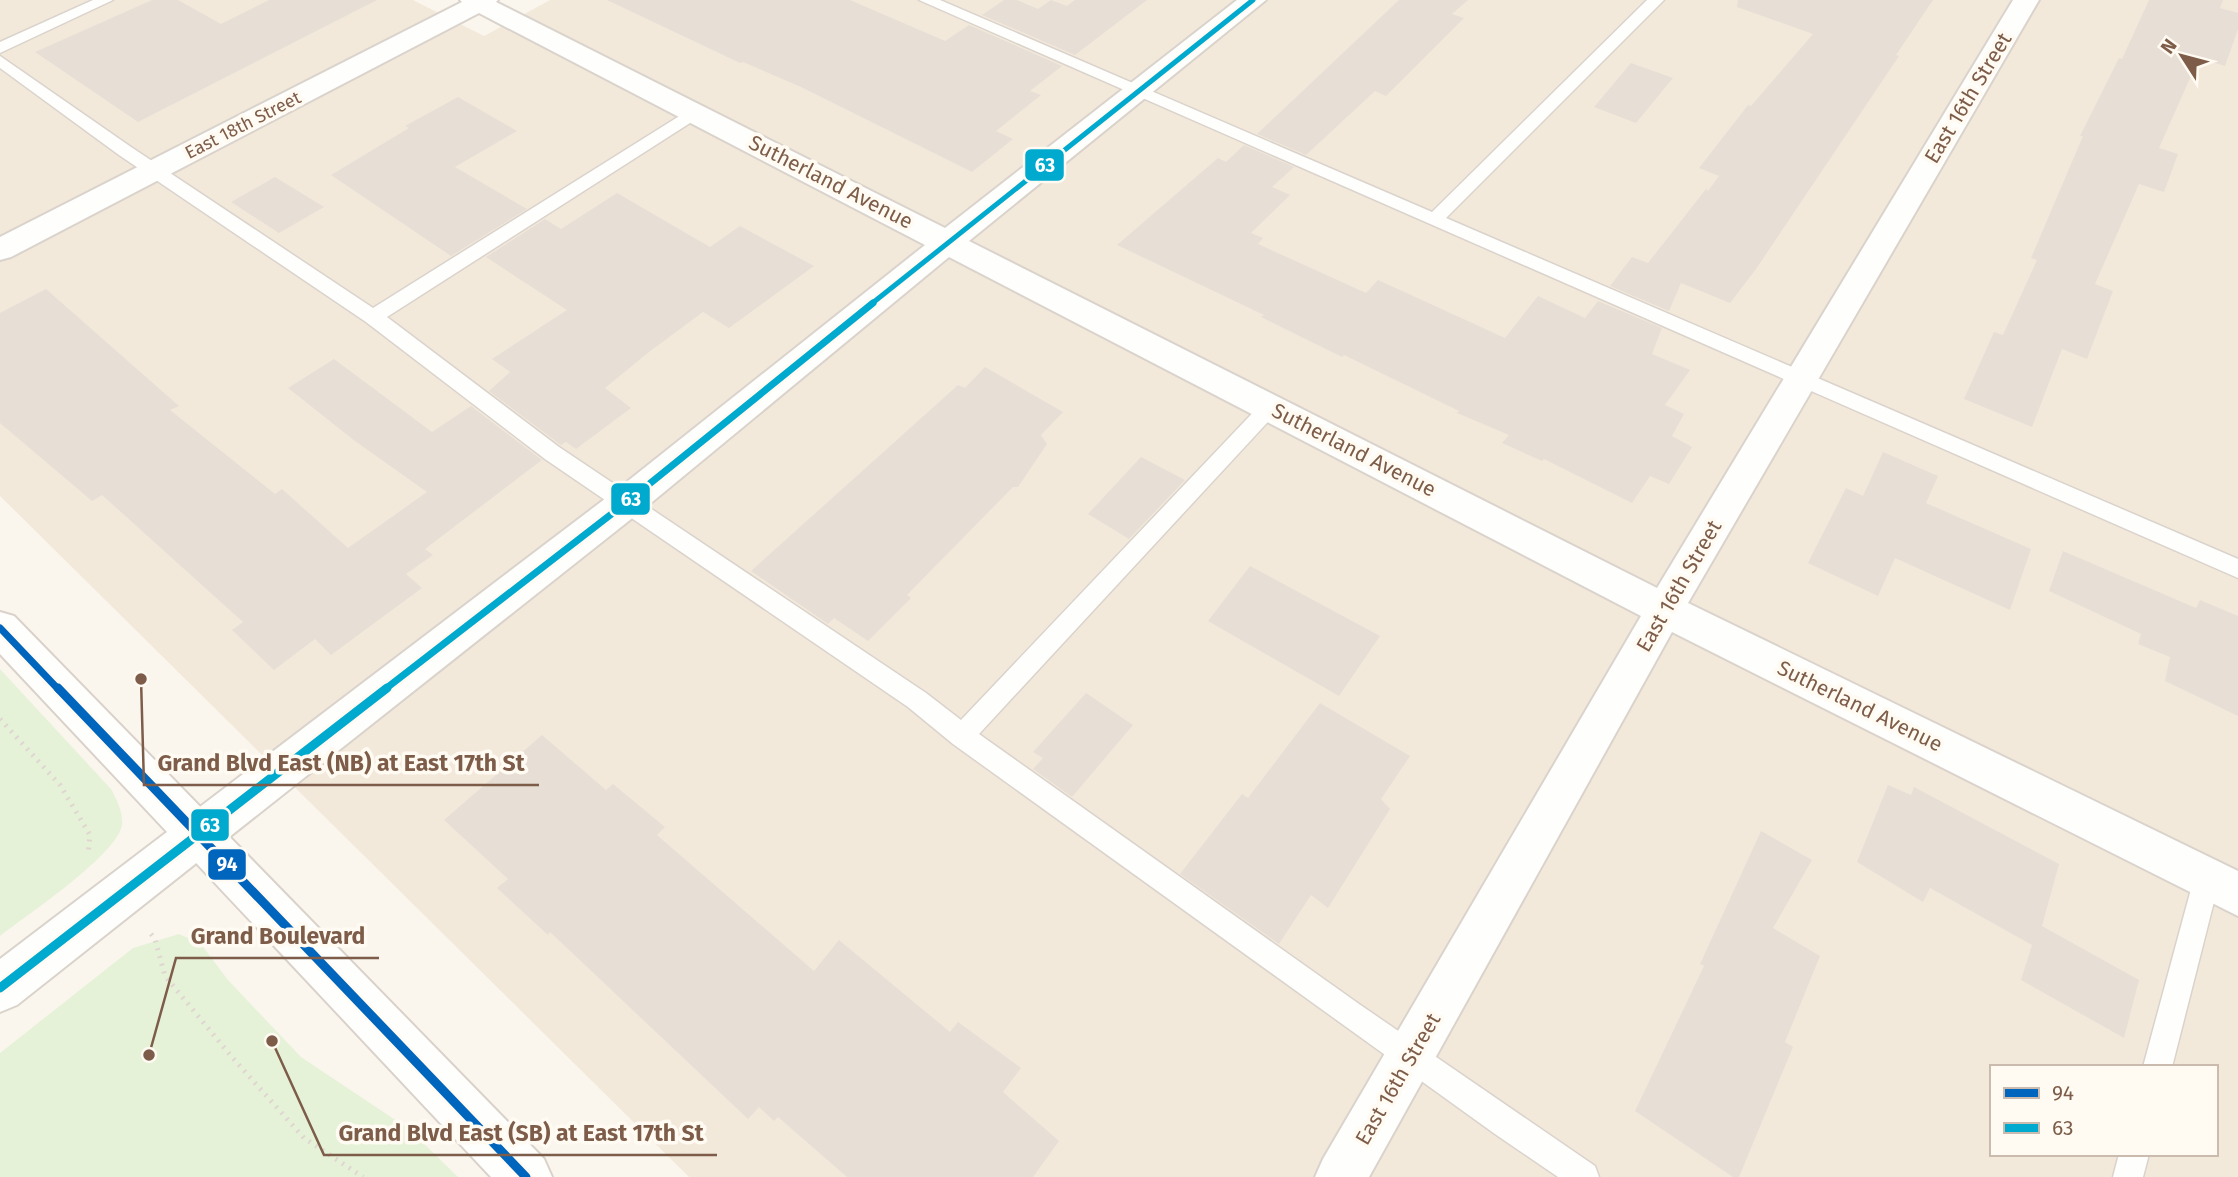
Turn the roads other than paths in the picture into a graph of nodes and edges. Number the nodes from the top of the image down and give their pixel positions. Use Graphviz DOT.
graph roads {
  1 [pos="105,0"];
  2 [pos="927,0"];
  3 [pos="1253,0"];
  4 [pos="1656,0"];
  5 [pos="2026,0"];
  6 [pos="479,1"];
  7 [pos="0,48"];
  8 [pos="0,61"];
  9 [pos="1139,90"];
  10 [pos="695,113"];
  11 [pos="155,171"];
  12 [pos="1435,219"];
  13 [pos="949,241"];
  14 [pos="0,250"];
  15 [pos="373,317"];
  16 [pos="1801,378"];
  17 [pos="1270,407"];
  18 [pos="627,502"];
  19 [pos="2238,569"];
  20 [pos="1665,610"];
  21 [pos="0,628"];
  22 [pos="962,736"];
  23 [pos="197,834"];
  24 [pos="2207,878"];
  25 [pos="2238,894"];
  26 [pos="0,988"];
  27 [pos="1410,1059"];
  28 [pos="2159,1065"];
  29 [pos="2133,1156"];
  30 [pos="526,1177"];
  31 [pos="1341,1177"];
  32 [pos="1584,1177"];
  33 [pos="2128,1177"];
  1 -- 7 [label="lane"];
  2 -- 9 [label="lane"];
  3 -- 9 [label="street"];
  4 -- 12 [label="lane"];
  5 -- 16 [label="street, East 16th Street"];
  6 -- 10 [label="street, Sutherland Avenue"];
  6 -- 11 [label="street, East 18th Street"];
  8 -- 11 [label="lane"];
  9 -- 12 [label="lane"];
  9 -- 13 [label="street"];
  10 -- 13 [label="street, Sutherland Avenue"];
  10 -- 15 [label="lane"];
  11 -- 14 [label="street, East 18th Street"];
  11 -- 15 [label="lane"];
  12 -- 16 [label="lane"];
  13 -- 17 [label="street, Sutherland Avenue"];
  13 -- 18 [label="street"];
  15 -- 18 [label="lane"];
  16 -- 19 [label="lane"];
  16 -- 20 [label="street, East 16th Street"];
  17 -- 20 [label="street, Sutherland Avenue"];
  17 -- 22 [label="lane"];
  18 -- 22 [label="lane"];
  18 -- 23 [label="street"];
  20 -- 24 [label="street, Sutherland Avenue"];
  20 -- 27 [label="street, East 16th Street"];
  21 -- 23 [label="street"];
  22 -- 27 [label="lane"];
  23 -- 26 [label="street"];
  23 -- 30 [label="street"];
  24 -- 25 [label="street, Sutherland Avenue"];
  24 -- 28 [label="lane"];
  27 -- 31 [label="street, East 16th Street"];
  27 -- 32 [label="lane"];
  29 -- 33 [label="lane"];
}
